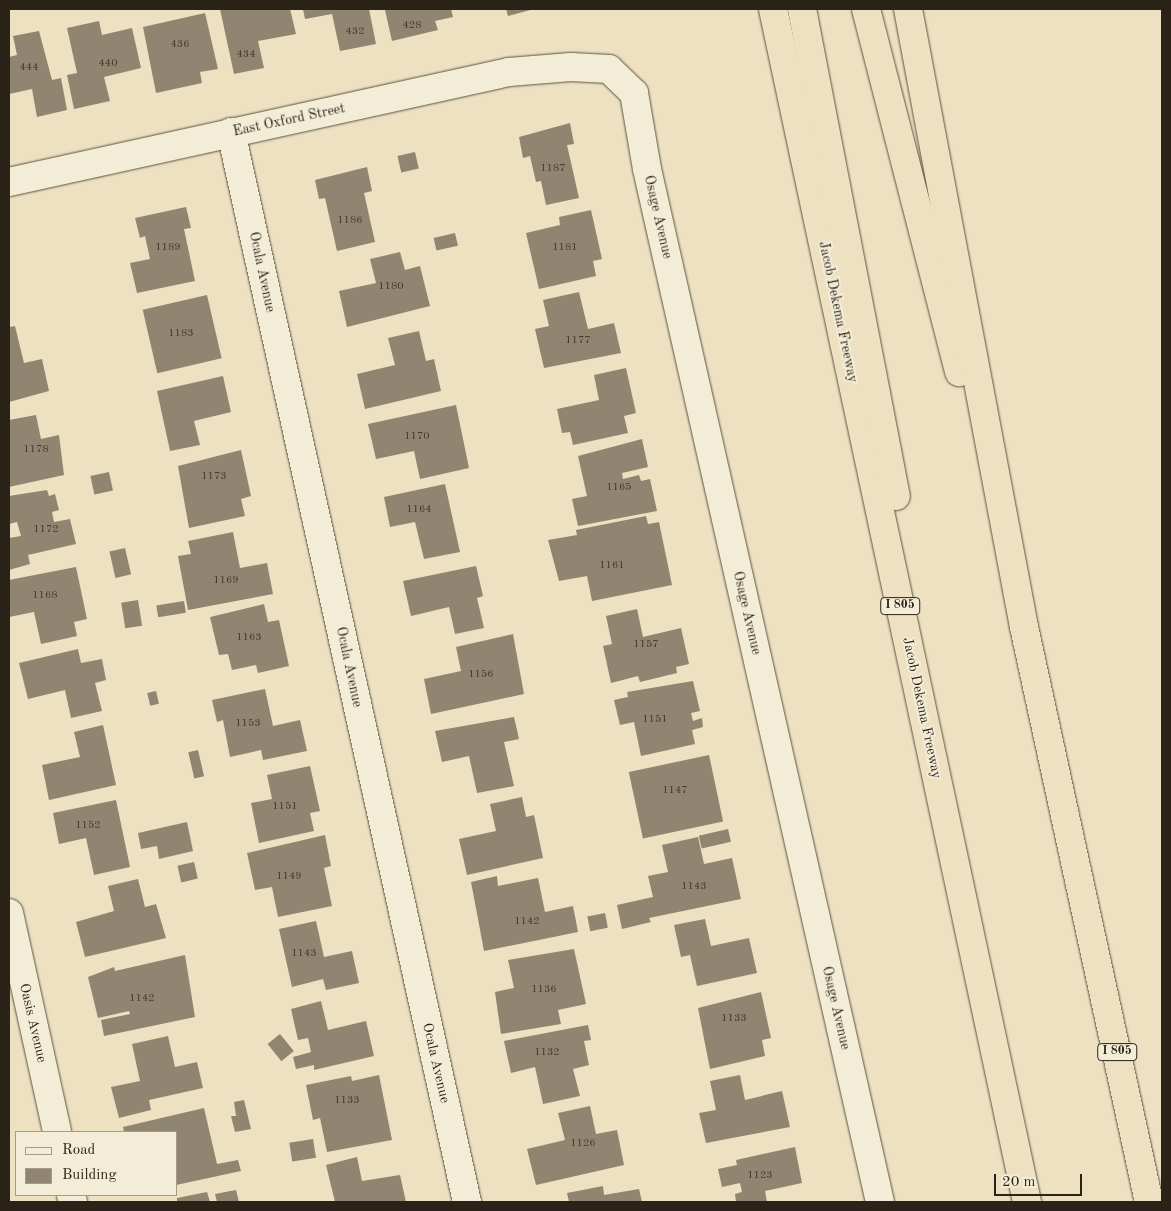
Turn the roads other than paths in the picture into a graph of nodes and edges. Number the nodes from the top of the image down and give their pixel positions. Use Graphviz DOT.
graph roads {
  1 [pos="773,9"];
  2 [pos="802,9"];
  3 [pos="866,9"];
  4 [pos="908,9"];
  5 [pos="571,67"];
  6 [pos="231,132"];
  7 [pos="9,182"];
  8 [pos="1024,627"];
  9 [pos="9,913"];
  10 [pos="57,1131"];
  11 [pos="467,1202"];
  12 [pos="880,1202"];
  13 [pos="1027,1202"];
  14 [pos="1032,1202"];
  15 [pos="1149,1202"];
  1 -- 13 [label="highway, Jacob Dekema Freeway / I 805"];
  2 -- 14 [label="highway"];
  3 -- 8 [label="highway"];
  4 -- 8 [label="highway, I 805"];
  5 -- 6 [label="street, East Oxford Street"];
  5 -- 12 [label="street, Osage Avenue"];
  6 -- 7 [label="street, East Oxford Street"];
  6 -- 11 [label="street, Ocala Avenue"];
  8 -- 15 [label="highway, I 805"];
  9 -- 10 [label="street, Oasis Avenue"];
}
